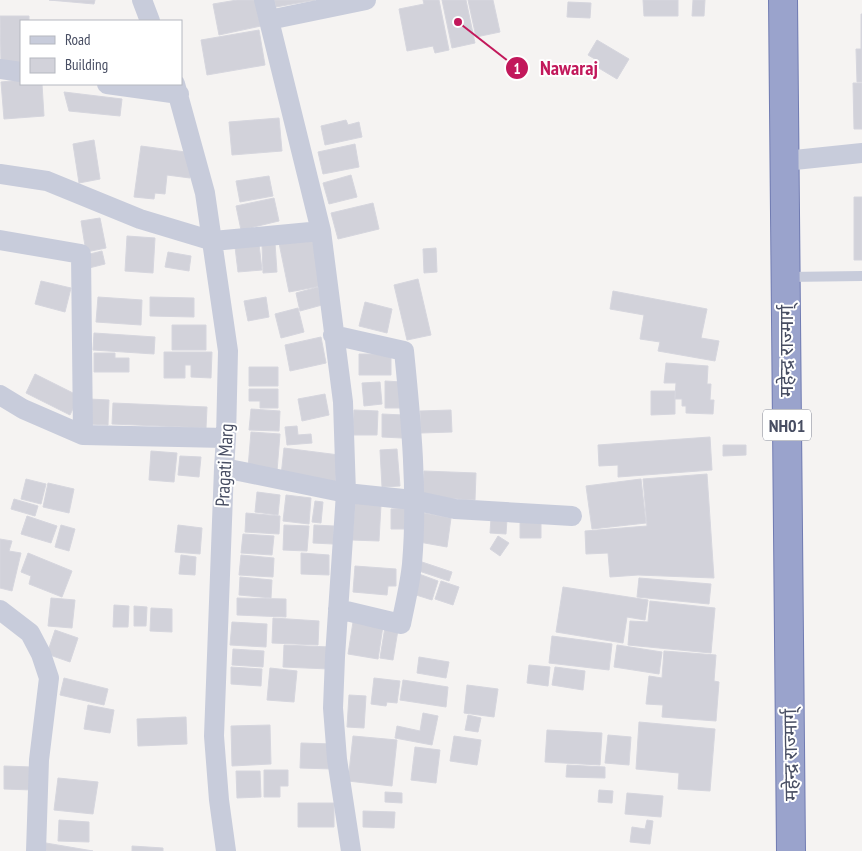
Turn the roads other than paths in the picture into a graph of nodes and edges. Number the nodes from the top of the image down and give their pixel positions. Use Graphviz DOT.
graph roads {
  1 [pos="142,0"];
  2 [pos="264,0"];
  3 [pos="366,0"];
  4 [pos="783,0"];
  5 [pos="150,20"];
  6 [pos="269,20"];
  7 [pos="0,69"];
  8 [pos="20,72"];
  9 [pos="121,85"];
  10 [pos="177,89"];
  11 [pos="862,153"];
  12 [pos="785,161"];
  13 [pos="0,174"];
  14 [pos="321,231"];
  15 [pos="0,240"];
  16 [pos="213,241"];
  17 [pos="862,276"];
  18 [pos="786,277"];
  19 [pos="333,335"];
  20 [pos="0,395"];
  21 [pos="83,435"];
  22 [pos="226,438"];
  23 [pos="224,468"];
  24 [pos="346,493"];
  25 [pos="413,500"];
  26 [pos="572,516"];
  27 [pos="338,609"];
  28 [pos="0,610"];
  29 [pos="36,851"];
  30 [pos="226,851"];
  31 [pos="351,851"];
  32 [pos="791,851"];
  1 -- 5 [label="street"];
  2 -- 6 [label="street"];
  3 -- 6 [label="street"];
  4 -- 12 [label="highway, महेन्द्र राज्मार्ग् / NH01"];
  6 -- 14 [label="street"];
  7 -- 8 [label="street"];
  9 -- 10 [label="street"];
  10 -- 16 [label="street, Pragati Marg"];
  11 -- 12 [label="street"];
  12 -- 18 [label="highway, महेन्द्र राज्मार्ग् / NH01"];
  13 -- 16 [label="street"];
  14 -- 16 [label="street"];
  14 -- 19 [label="street"];
  15 -- 21 [label="street"];
  16 -- 22 [label="street, Pragati Marg"];
  17 -- 18 [label="lane"];
  18 -- 32 [label="highway, महेन्द्र राज्मार्ग् / NH01"];
  19 -- 24 [label="street"];
  19 -- 25 [label="street"];
  20 -- 21 [label="street"];
  21 -- 22 [label="street"];
  22 -- 23 [label="street, Pragati Marg"];
  23 -- 24 [label="street"];
  23 -- 30 [label="street, Pragati Marg"];
  24 -- 25 [label="street"];
  24 -- 27 [label="street"];
  25 -- 26 [label="street"];
  25 -- 27 [label="street"];
  27 -- 31 [label="street"];
  28 -- 29 [label="street"];
}
